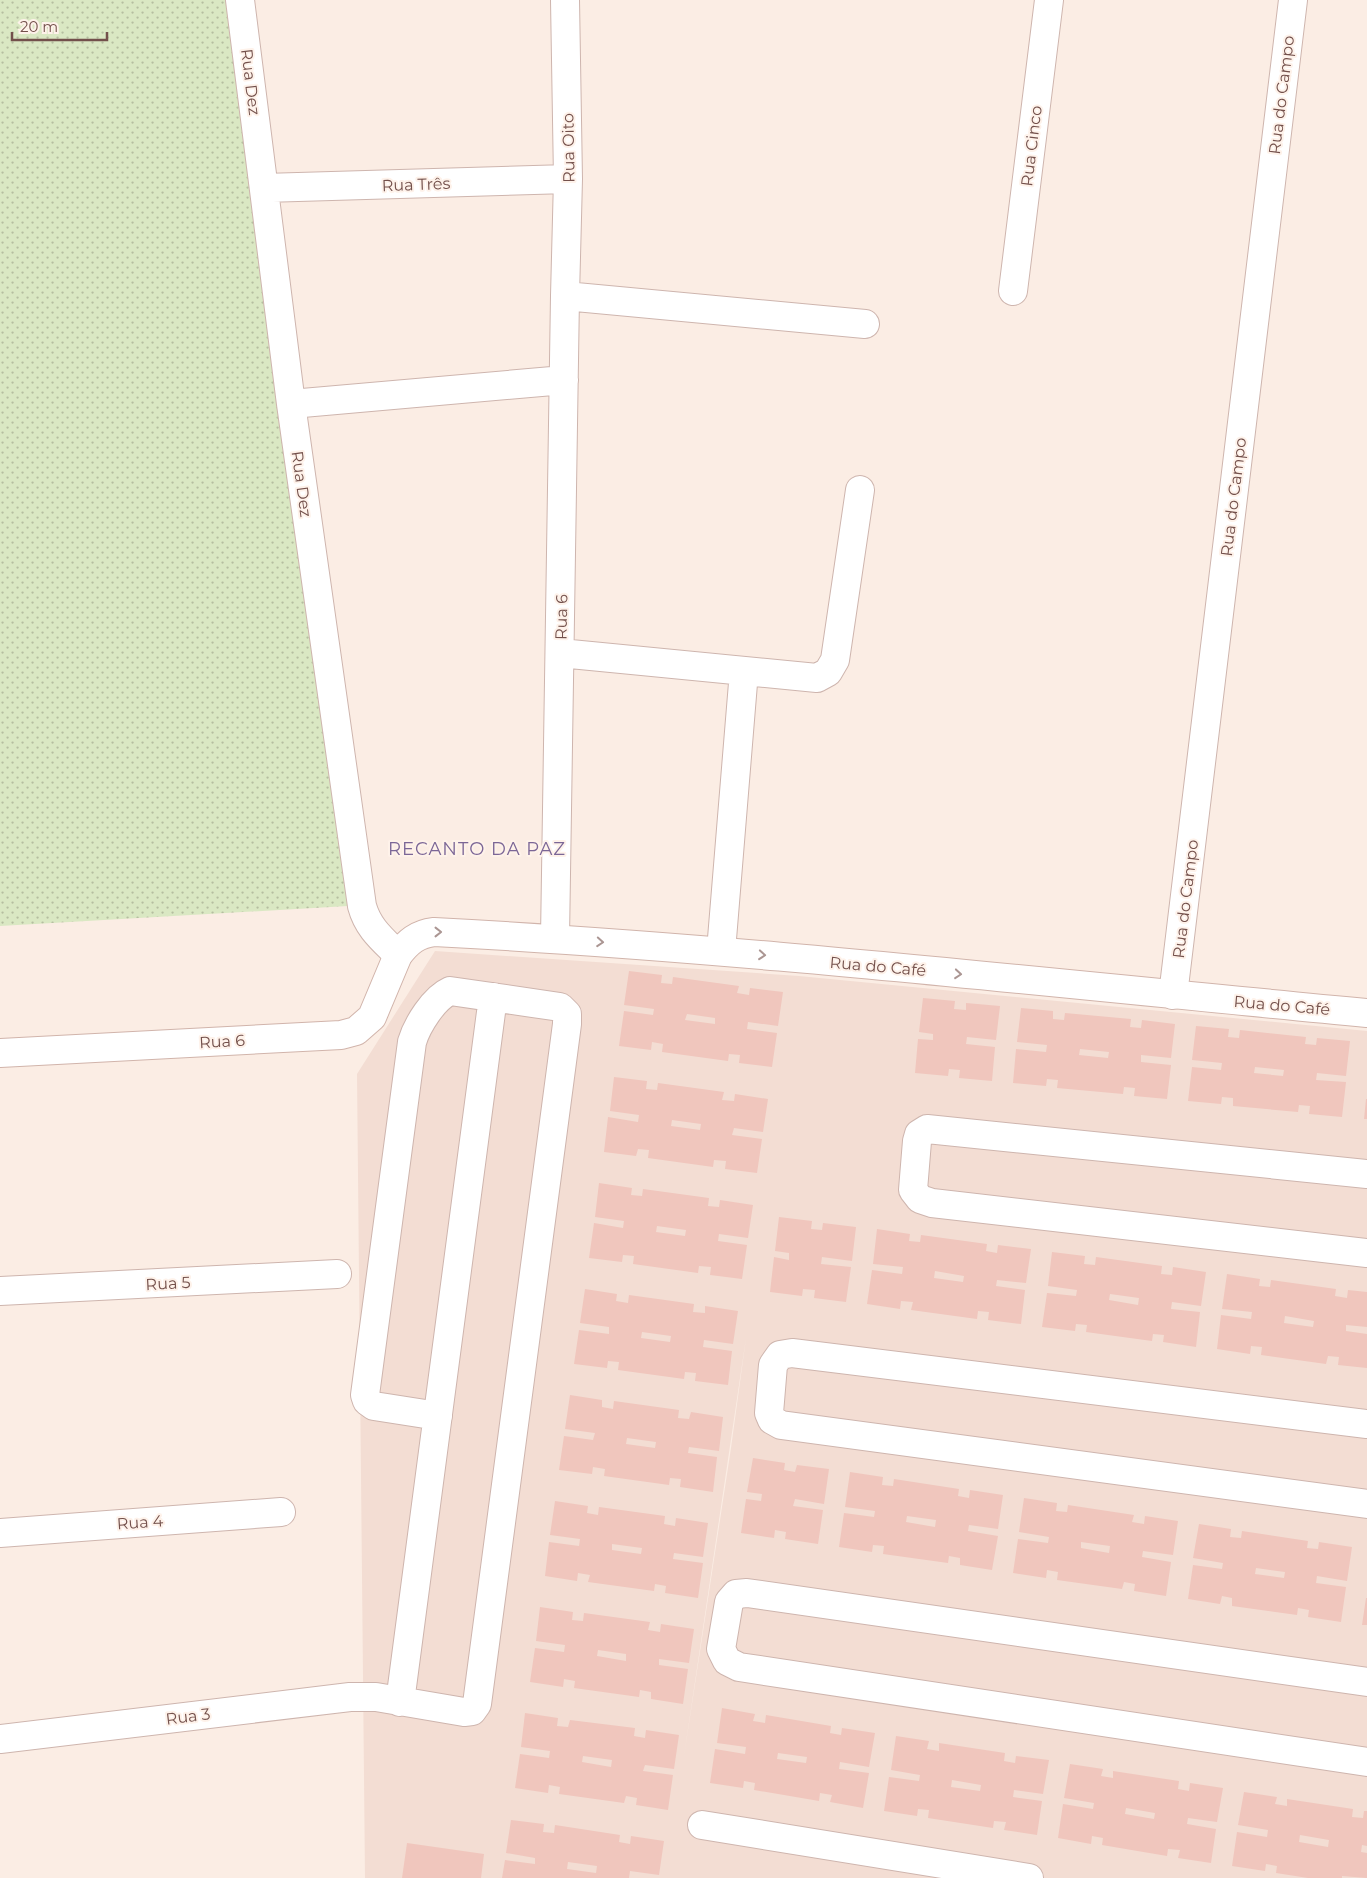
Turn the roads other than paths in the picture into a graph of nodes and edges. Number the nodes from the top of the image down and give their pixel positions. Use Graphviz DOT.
graph roads {
  1 [pos="240,0"];
  2 [pos="565,0"];
  3 [pos="1049,0"];
  4 [pos="1293,0"];
  5 [pos="568,179"];
  6 [pos="264,188"];
  7 [pos="1013,291"];
  8 [pos="565,296"];
  9 [pos="865,324"];
  10 [pos="564,380"];
  11 [pos="291,404"];
  12 [pos="860,490"];
  13 [pos="560,653"];
  14 [pos="744,671"];
  15 [pos="555,938"];
  16 [pos="721,951"];
  17 [pos="398,955"];
  18 [pos="1173,995"];
  19 [pos="493,997"];
  20 [pos="1367,1013"];
  21 [pos="0,1053"];
  22 [pos="1367,1174"];
  23 [pos="1367,1253"];
  24 [pos="337,1274"];
  25 [pos="0,1291"];
  26 [pos="438,1416"];
  27 [pos="1367,1424"];
  28 [pos="1367,1504"];
  29 [pos="281,1512"];
  30 [pos="0,1533"];
  31 [pos="1367,1682"];
  32 [pos="388,1699"];
  33 [pos="0,1739"];
  34 [pos="1367,1762"];
  35 [pos="702,1825"];
  36 [pos="1029,1878"];
  1 -- 6 [label="street, Rua Dez"];
  2 -- 5 [label="street, Rua Oito"];
  3 -- 7 [label="street, Rua Cinco"];
  4 -- 18 [label="street, Rua do Campo"];
  5 -- 6 [label="street, Rua Três"];
  5 -- 8 [label="street, Rua Oito"];
  6 -- 11 [label="street, Rua Dez"];
  8 -- 9 [label="street"];
  8 -- 10 [label="street, Rua 6"];
  10 -- 11 [label="street"];
  10 -- 13 [label="street, Rua 6"];
  11 -- 17 [label="street, Rua Dez"];
  12 -- 14 [label="street"];
  13 -- 14 [label="street"];
  13 -- 15 [label="street, Rua 6"];
  14 -- 16 [label="street"];
  15 -- 16 [label="street, Rua do Café, one-way"];
  17 -- 15 [label="street, Rua do Café, one-way"];
  16 -- 18 [label="street, Rua do Café, one-way"];
  17 -- 21 [label="street, Rua 6"];
  18 -- 20 [label="street, Rua do Café"];
  19 -- 26 [label="street"];
  19 -- 26 [label="street"];
  19 -- 32 [label="street, Rua 3"];
  22 -- 23 [label="street"];
  24 -- 25 [label="street, Rua 5"];
  26 -- 32 [label="street"];
  27 -- 28 [label="street"];
  29 -- 30 [label="street, Rua 4"];
  31 -- 34 [label="street"];
  32 -- 33 [label="street, Rua 3"];
  35 -- 36 [label="street"];
}
